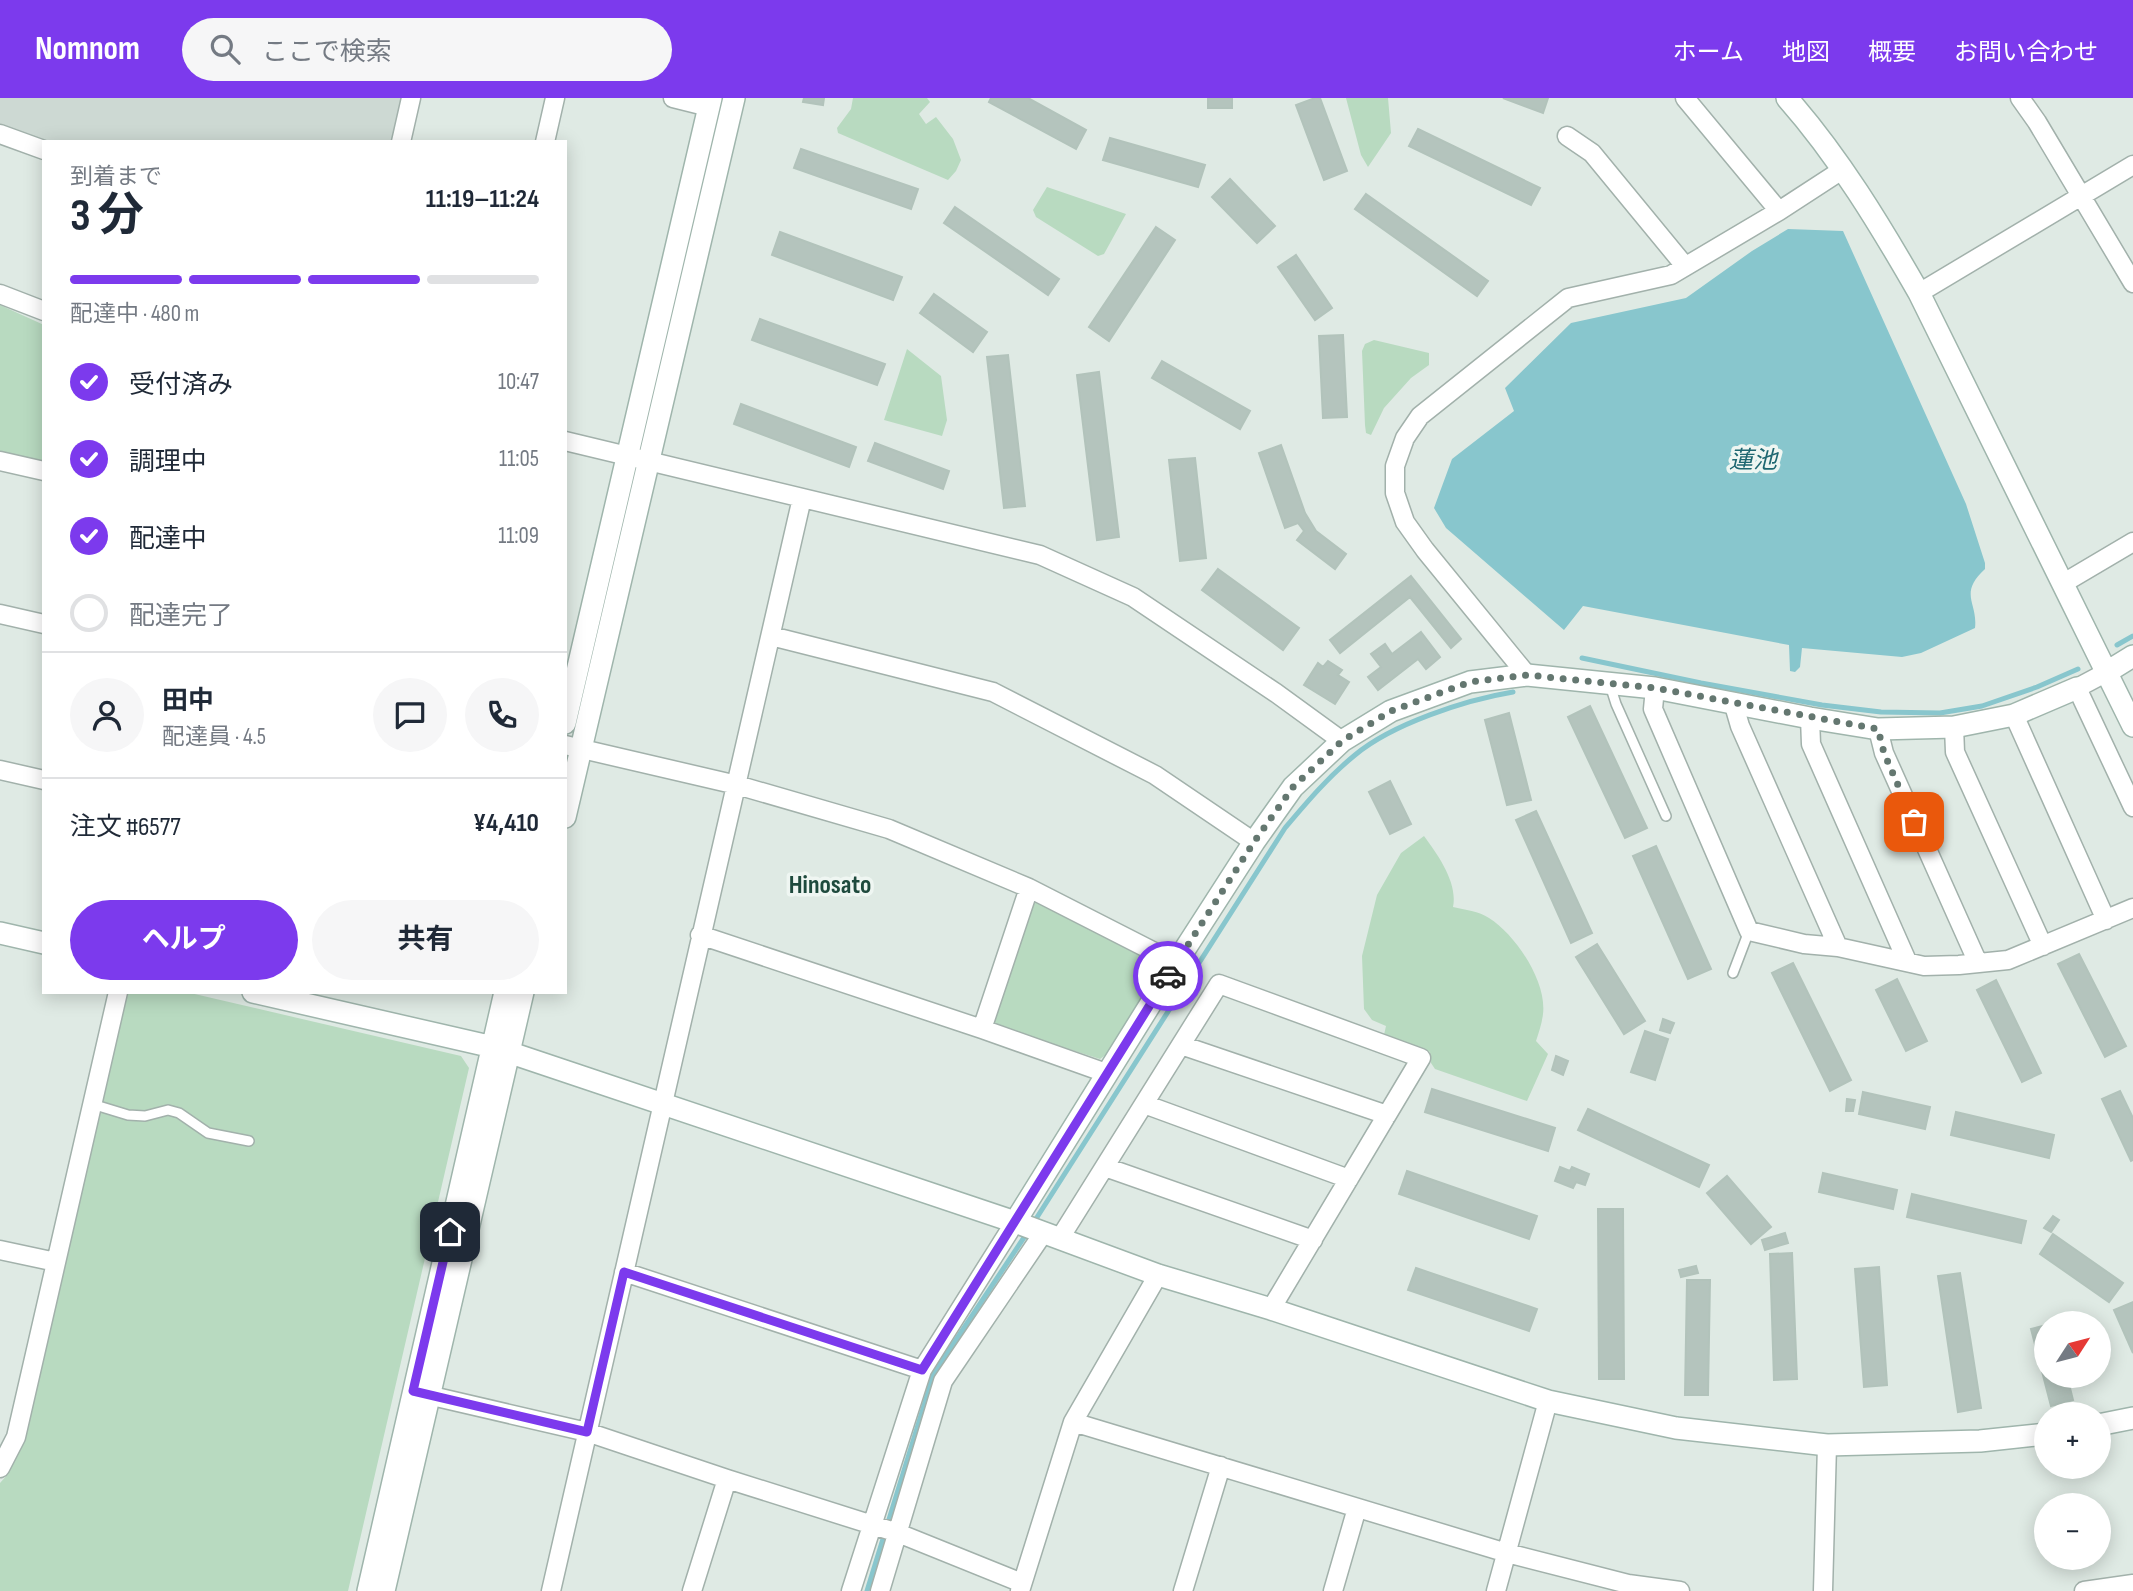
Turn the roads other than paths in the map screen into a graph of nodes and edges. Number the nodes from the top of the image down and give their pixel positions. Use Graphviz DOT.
graph roads {
  1 [pos="411,98"];
  2 [pos="555,98"];
  3 [pos="673,98"];
  4 [pos="734,98"];
  5 [pos="1685,98"];
  6 [pos="2020,98"];
  7 [pos="1790,99"];
  8 [pos="710,102"];
  9 [pos="0,134"];
  10 [pos="1567,136"];
  11 [pos="401,140"];
  12 [pos="545,140"];
  13 [pos="42,149"];
  14 [pos="2133,165"];
  15 [pos="1842,170"];
  16 [pos="2082,196"];
  17 [pos="1779,211"];
  18 [pos="1685,266"];
  19 [pos="2133,283"];
  20 [pos="0,293"];
  21 [pos="1919,293"];
  22 [pos="42,310"];
  23 [pos="567,441"];
  24 [pos="628,455"];
  25 [pos="649,460"];
  26 [pos="0,461"];
  27 [pos="42,471"];
  28 [pos="802,498"];
  29 [pos="2133,542"];
  30 [pos="2062,584"];
  31 [pos="0,614"];
  32 [pos="42,624"];
  33 [pos="771,636"];
  34 [pos="2133,656"];
  35 [pos="2107,672"];
  36 [pos="1527,675"];
  37 [pos="1610,683"];
  38 [pos="1655,688"];
  39 [pos="2077,688"];
  40 [pos="1733,702"];
  41 [pos="567,714"];
  42 [pos="2014,715"];
  43 [pos="1810,718"];
  44 [pos="2133,726"];
  45 [pos="1954,727"];
  46 [pos="1878,729"];
  47 [pos="1342,741"];
  48 [pos="573,747"];
  49 [pos="0,770"];
  50 [pos="42,780"];
  51 [pos="737,785"];
  52 [pos="567,800"];
  53 [pos="2133,807"];
  54 [pos="1665,816"];
  55 [pos="1254,842"];
  56 [pos="1029,888"];
  57 [pos="2133,908"];
  58 [pos="2106,920"];
  59 [pos="1749,931"];
  60 [pos="0,933"];
  61 [pos="700,935"];
  62 [pos="42,943"];
  63 [pos="2043,946"];
  64 [pos="1838,947"];
  65 [pos="1907,961"];
  66 [pos="1176,963"];
  67 [pos="1978,963"];
  68 [pos="1733,973"];
  69 [pos="118,994"];
  70 [pos="262,994"];
  71 [pos="505,994"];
  72 [pos="522,994"];
  73 [pos="982,1029"];
  74 [pos="1181,1045"];
  75 [pos="501,1050"];
  76 [pos="1106,1073"];
  77 [pos="92,1104"];
  78 [pos="663,1104"];
  79 [pos="1144,1104"];
  80 [pos="1387,1115"];
  81 [pos="249,1141"];
  82 [pos="1105,1167"];
  83 [pos="1349,1179"];
  84 [pos="1015,1222"];
  85 [pos="1052,1235"];
  86 [pos="1312,1240"];
  87 [pos="0,1250"];
  88 [pos="56,1262"];
  89 [pos="624,1272"];
  90 [pos="1158,1275"];
  91 [pos="1271,1309"];
  92 [pos="922,1370"];
  93 [pos="421,1393"];
  94 [pos="1548,1401"];
  95 [pos="2133,1418"];
  96 [pos="1073,1422"];
  97 [pos="2111,1422"];
  98 [pos="587,1432"];
  99 [pos="2034,1435"];
  100 [pos="1828,1445"];
  101 [pos="1221,1466"];
  102 [pos="0,1468"];
  103 [pos="727,1479"];
  104 [pos="1357,1508"];
  105 [pos="872,1525"];
  106 [pos="898,1533"];
  107 [pos="1507,1553"];
  108 [pos="2133,1584"];
  109 [pos="1021,1587"];
  110 [pos="1627,1588"];
  111 [pos="368,1591"];
  112 [pos="384,1591"];
  113 [pos="551,1591"];
  114 [pos="692,1591"];
  115 [pos="851,1591"];
  116 [pos="880,1591"];
  117 [pos="1183,1591"];
  118 [pos="1333,1591"];
  119 [pos="1496,1591"];
  120 [pos="1679,1591"];
  121 [pos="1823,1591"];
  122 [pos="2084,1591"];
  1 -- 11 [label="street"];
  2 -- 12 [label="street"];
  3 -- 8 [label="street"];
  4 -- 25 [label="street"];
  5 -- 17 [label="street"];
  6 -- 16 [label="street"];
  7 -- 15 [label="street"];
  8 -- 24 [label="street"];
  9 -- 13 [label="street"];
  10 -- 18 [label="street"];
  14 -- 16 [label="street"];
  15 -- 17 [label="street"];
  15 -- 21 [label="street"];
  16 -- 19 [label="street"];
  16 -- 21 [label="street"];
  17 -- 18 [label="street"];
  18 -- 36 [label="street"];
  20 -- 22 [label="street"];
  21 -- 30 [label="street"];
  23 -- 24 [label="street"];
  24 -- 25 [label="street"];
  24 -- 41 [label="street"];
  25 -- 28 [label="street"];
  25 -- 48 [label="street"];
  26 -- 27 [label="street"];
  28 -- 33 [label="street"];
  28 -- 47 [label="street"];
  29 -- 30 [label="street"];
  30 -- 35 [label="street"];
  31 -- 32 [label="street"];
  33 -- 51 [label="street"];
  33 -- 55 [label="street"];
  34 -- 35 [label="street"];
  35 -- 39 [label="street"];
  35 -- 44 [label="street"];
  36 -- 37 [label="street"];
  36 -- 47 [label="street"];
  37 -- 38 [label="street"];
  37 -- 54 [label="lane"];
  38 -- 40 [label="street"];
  38 -- 59 [label="street"];
  39 -- 42 [label="street"];
  39 -- 53 [label="street"];
  40 -- 43 [label="street"];
  40 -- 64 [label="street"];
  42 -- 45 [label="street"];
  42 -- 58 [label="street"];
  43 -- 46 [label="street"];
  43 -- 65 [label="street"];
  45 -- 46 [label="street"];
  45 -- 63 [label="street"];
  46 -- 67 [label="street"];
  47 -- 55 [label="street"];
  48 -- 51 [label="street"];
  48 -- 52 [label="street"];
  49 -- 50 [label="street"];
  51 -- 56 [label="street"];
  51 -- 61 [label="street"];
  55 -- 66 [label="street"];
  56 -- 66 [label="street"];
  56 -- 73 [label="street"];
  57 -- 58 [label="street"];
  58 -- 63 [label="street"];
  59 -- 64 [label="street"];
  59 -- 68 [label="lane"];
  60 -- 62 [label="street"];
  61 -- 73 [label="street"];
  61 -- 78 [label="street"];
  63 -- 67 [label="street"];
  64 -- 65 [label="street"];
  65 -- 67 [label="street"];
  66 -- 76 [label="street"];
  69 -- 77 [label="street"];
  70 -- 75 [label="street"];
  71 -- 75 [label="street"];
  72 -- 75 [label="street"];
  73 -- 76 [label="street"];
  74 -- 79 [label="street"];
  74 -- 80 [label="street"];
  74 -- 80 [label="street"];
  75 -- 78 [label="street"];
  75 -- 93 [label="street"];
  76 -- 84 [label="street"];
  77 -- 81 [label="lane"];
  77 -- 88 [label="street"];
  78 -- 84 [label="street"];
  78 -- 89 [label="street"];
  79 -- 82 [label="street"];
  79 -- 83 [label="street"];
  80 -- 83 [label="street"];
  82 -- 85 [label="street"];
  82 -- 86 [label="street"];
  83 -- 86 [label="street"];
  84 -- 85 [label="street"];
  84 -- 92 [label="street"];
  85 -- 90 [label="street"];
  85 -- 106 [label="street"];
  86 -- 91 [label="street"];
  87 -- 88 [label="street"];
  88 -- 102 [label="street"];
  89 -- 92 [label="street"];
  89 -- 98 [label="street"];
  90 -- 91 [label="street"];
  90 -- 96 [label="street"];
  91 -- 94 [label="street"];
  92 -- 105 [label="street"];
  93 -- 98 [label="street"];
  93 -- 111 [label="street"];
  93 -- 112 [label="street"];
  94 -- 100 [label="street"];
  94 -- 107 [label="street"];
  95 -- 97 [label="street"];
  96 -- 101 [label="street"];
  96 -- 109 [label="street"];
  98 -- 103 [label="street"];
  98 -- 113 [label="street"];
  99 -- 100 [label="street"];
  100 -- 121 [label="street"];
  101 -- 104 [label="street"];
  101 -- 117 [label="street"];
  103 -- 105 [label="street"];
  103 -- 114 [label="street"];
  104 -- 107 [label="street"];
  104 -- 118 [label="street"];
  105 -- 106 [label="street"];
  105 -- 115 [label="street"];
  106 -- 109 [label="street"];
  106 -- 116 [label="street"];
  107 -- 110 [label="street"];
  107 -- 119 [label="street"];
  108 -- 122 [label="street"];
  110 -- 120 [label="street"];
}
